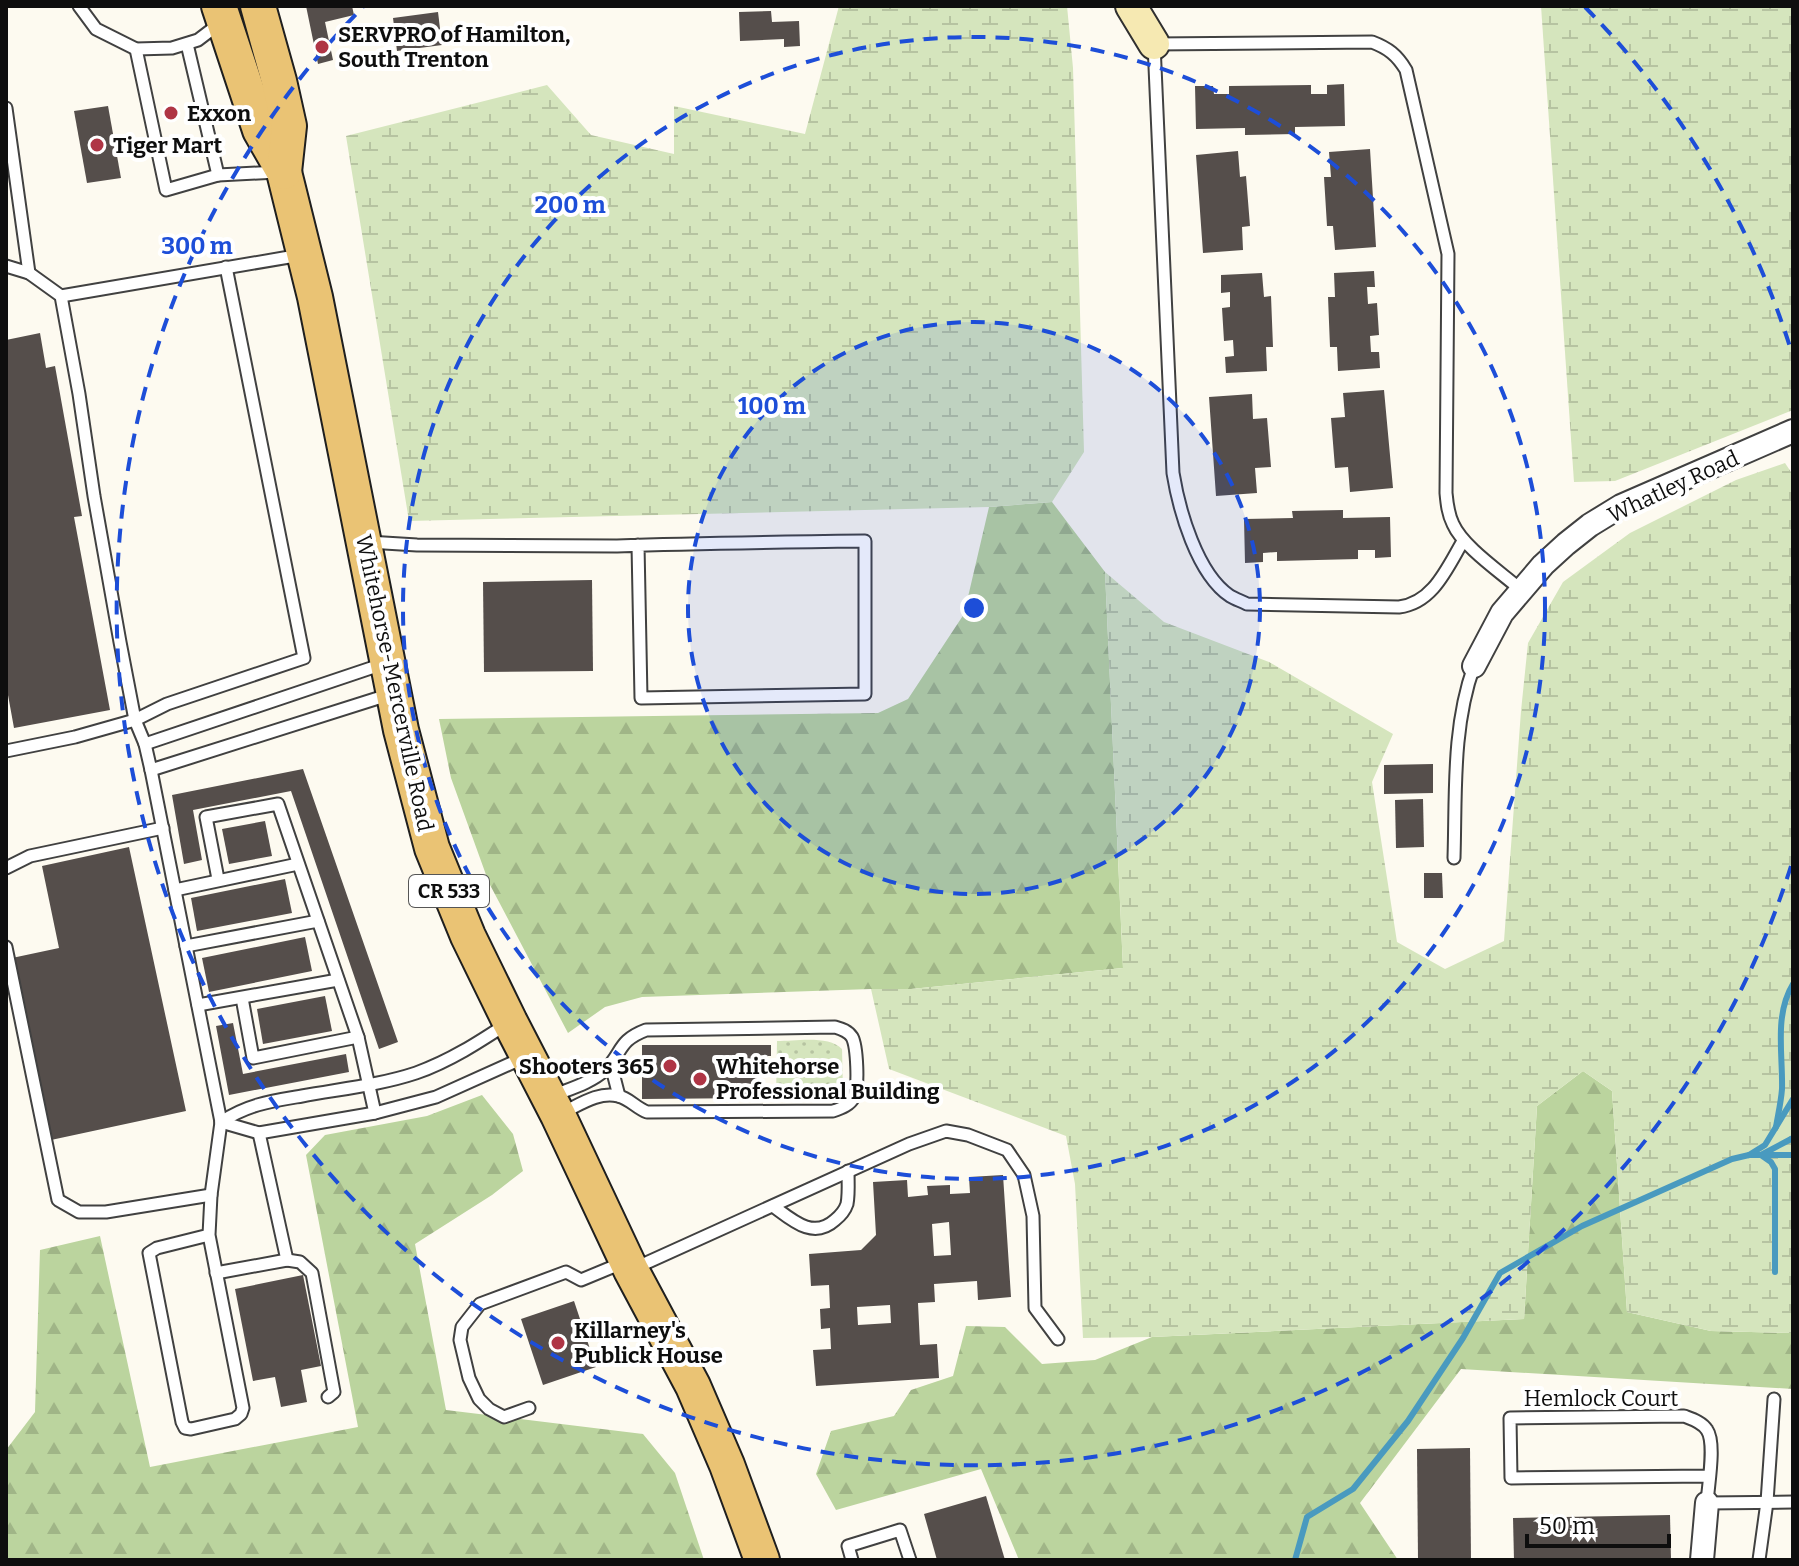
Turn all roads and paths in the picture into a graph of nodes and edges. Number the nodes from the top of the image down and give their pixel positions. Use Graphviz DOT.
graph roads {
  1 [pos="79,6"];
  2 [pos="258,6"];
  3 [pos="1131,6"];
  4 [pos="222,13"];
  5 [pos="187,44"];
  6 [pos="1154,44"];
  7 [pos="136,49"];
  8 [pos="6,108"];
  9 [pos="284,172"];
  10 [pos="218,175"];
  11 [pos="304,254"];
  12 [pos="6,266"];
  13 [pos="226,267"];
  14 [pos="29,273"];
  15 [pos="61,296"];
  16 [pos="1793,431"];
  17 [pos="1463,541"];
  18 [pos="364,542"];
  19 [pos="638,545"];
  20 [pos="1521,590"];
  21 [pos="1474,666"];
  22 [pos="391,678"];
  23 [pos="135,720"];
  24 [pos="145,744"];
  25 [pos="6,751"];
  26 [pos="151,770"];
  27 [pos="163,828"];
  28 [pos="1454,858"];
  29 [pos="298,864"];
  30 [pos="6,868"];
  31 [pos="218,879"];
  32 [pos="175,890"];
  33 [pos="318,921"];
  34 [pos="186,946"];
  35 [pos="6,947"];
  36 [pos="338,980"];
  37 [pos="242,998"];
  38 [pos="198,1005"];
  39 [pos="510,1022"];
  40 [pos="358,1037"];
  41 [pos="527,1056"];
  42 [pos="611,1065"];
  43 [pos="370,1084"];
  44 [pos="619,1096"];
  45 [pos="553,1106"];
  46 [pos="375,1113"];
  47 [pos="221,1122"];
  48 [pos="259,1133"];
  49 [pos="848,1171"];
  50 [pos="211,1195"];
  51 [pos="773,1206"];
  52 [pos="209,1235"];
  53 [pos="287,1260"];
  54 [pos="629,1265"];
  55 [pos="216,1273"];
  56 [pos="1058,1339"];
  57 [pos="328,1397"];
  58 [pos="1774,1399"];
  59 [pos="529,1408"];
  60 [pos="1709,1476"];
  61 [pos="1767,1502"];
  62 [pos="1793,1502"];
  63 [pos="1707,1503"];
  64 [pos="762,1560"];
  65 [pos="852,1560"];
  66 [pos="910,1560"];
  67 [pos="1702,1560"];
  68 [pos="1759,1560"];
  1 -- 7 [label="lane"];
  2 -- 9 [label="main road, Whitehorse-Mercerville Road / CR 533"];
  3 -- 6 [label="main road"];
  4 -- 5 [label="lane"];
  4 -- 9 [label="main road, Whitehorse-Mercerville Road / CR 533"];
  5 -- 7 [label="lane"];
  5 -- 10 [label="lane"];
  6 -- 17 [label="lane"];
  6 -- 17 [label="lane"];
  7 -- 10 [label="lane"];
  8 -- 14 [label="lane"];
  9 -- 10 [label="lane"];
  9 -- 11 [label="main road, Whitehorse-Mercerville Road / CR 533"];
  11 -- 13 [label="lane"];
  11 -- 18 [label="main road, Whitehorse-Mercerville Road / CR 533"];
  12 -- 14 [label="lane"];
  13 -- 15 [label="lane"];
  13 -- 23 [label="lane"];
  14 -- 15 [label="lane"];
  15 -- 23 [label="lane"];
  16 -- 20 [label="street, Whatley Road"];
  17 -- 20 [label="lane"];
  18 -- 19 [label="lane"];
  18 -- 22 [label="main road, Whitehorse-Mercerville Road / CR 533"];
  19 -- 19 [label="lane"];
  20 -- 21 [label="street, Whatley Road"];
  21 -- 28 [label="lane"];
  22 -- 24 [label="lane"];
  22 -- 26 [label="lane"];
  22 -- 39 [label="main road, Whitehorse-Mercerville Road / CR 533"];
  23 -- 24 [label="lane"];
  23 -- 25 [label="lane"];
  24 -- 26 [label="lane"];
  26 -- 27 [label="lane"];
  27 -- 30 [label="lane"];
  27 -- 32 [label="lane"];
  29 -- 31 [label="lane"];
  29 -- 31 [label="lane"];
  29 -- 33 [label="lane"];
  31 -- 32 [label="lane"];
  32 -- 34 [label="lane"];
  33 -- 34 [label="lane"];
  33 -- 36 [label="lane"];
  34 -- 38 [label="lane"];
  35 -- 50 [label="lane"];
  36 -- 37 [label="lane"];
  36 -- 40 [label="lane"];
  37 -- 38 [label="lane"];
  37 -- 40 [label="lane"];
  38 -- 47 [label="lane"];
  39 -- 41 [label="main road, Whitehorse-Mercerville Road / CR 533"];
  39 -- 43 [label="lane"];
  40 -- 43 [label="lane"];
  41 -- 45 [label="main road, Whitehorse-Mercerville Road / CR 533"];
  41 -- 46 [label="lane"];
  42 -- 44 [label="lane"];
  42 -- 44 [label="lane"];
  42 -- 45 [label="lane"];
  43 -- 46 [label="lane"];
  43 -- 47 [label="lane"];
  44 -- 45 [label="lane"];
  45 -- 54 [label="main road, Whitehorse-Mercerville Road / CR 533"];
  46 -- 48 [label="lane"];
  47 -- 48 [label="lane"];
  47 -- 50 [label="lane"];
  48 -- 53 [label="lane"];
  49 -- 51 [label="lane"];
  49 -- 51 [label="lane"];
  49 -- 56 [label="lane"];
  50 -- 52 [label="lane"];
  51 -- 54 [label="lane"];
  52 -- 55 [label="lane"];
  52 -- 55 [label="lane"];
  53 -- 55 [label="lane"];
  53 -- 57 [label="lane"];
  54 -- 59 [label="lane"];
  54 -- 64 [label="main road, Whitehorse-Mercerville Road / CR 533"];
  58 -- 61 [label="lane"];
  60 -- 60 [label="lane, Hemlock Court"];
  60 -- 63 [label="lane, Hemlock Court"];
  61 -- 62 [label="lane"];
  61 -- 63 [label="lane"];
  61 -- 68 [label="lane"];
  63 -- 67 [label="street"];
  65 -- 66 [label="lane"];
}
